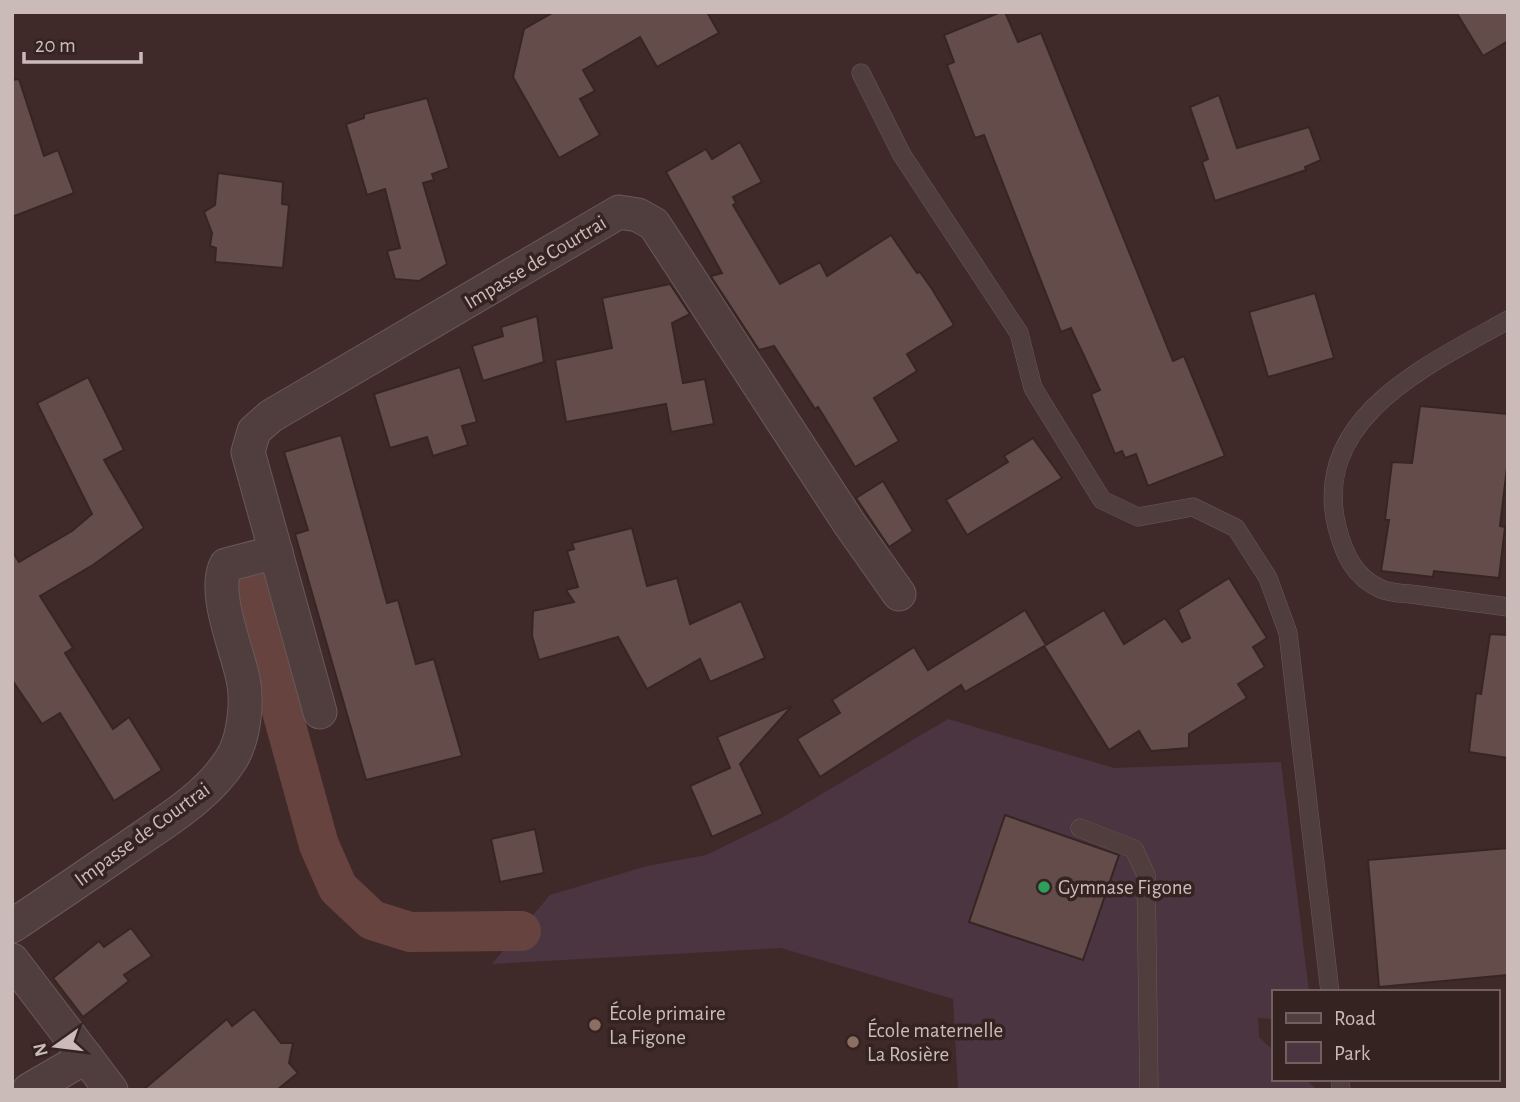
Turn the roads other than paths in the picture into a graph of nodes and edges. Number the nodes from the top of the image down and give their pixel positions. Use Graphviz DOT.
graph roads {
  1 [pos="861,73"];
  2 [pos="1508,320"];
  3 [pos="253,558"];
  4 [pos="899,594"];
  5 [pos="1508,607"];
  6 [pos="320,712"];
  7 [pos="1080,828"];
  8 [pos="12,926"];
  9 [pos="12,960"];
  10 [pos="1330,990"];
  11 [pos="86,1056"];
  12 [pos="29,1090"];
  13 [pos="111,1090"];
  14 [pos="1149,1090"];
  1 -- 10 [label="lane"];
  2 -- 5 [label="lane"];
  3 -- 4 [label="street, Impasse de Courtrai"];
  3 -- 6 [label="street, Impasse de Courtrai"];
  3 -- 8 [label="street, Impasse de Courtrai"];
  7 -- 14 [label="lane"];
  9 -- 11 [label="street"];
  11 -- 12 [label="street"];
  11 -- 13 [label="street"];
}
